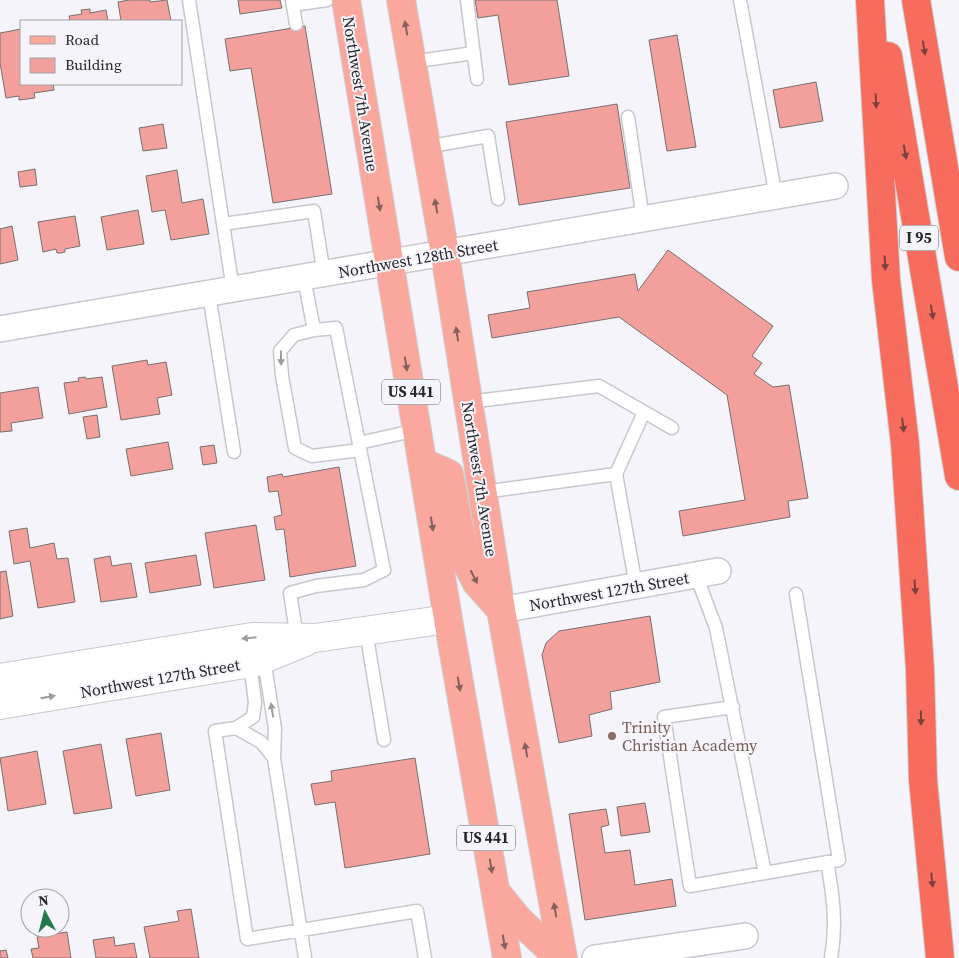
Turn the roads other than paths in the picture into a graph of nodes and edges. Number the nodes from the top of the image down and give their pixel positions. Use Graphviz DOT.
graph roads {
  1 [pos="189,0"];
  2 [pos="327,0"];
  3 [pos="346,0"];
  4 [pos="401,0"];
  5 [pos="467,0"];
  6 [pos="740,0"];
  7 [pos="870,0"];
  8 [pos="879,0"];
  9 [pos="916,0"];
  10 [pos="293,3"];
  11 [pos="296,24"];
  12 [pos="474,53"];
  13 [pos="411,62"];
  14 [pos="478,79"];
  15 [pos="628,117"];
  16 [pos="426,147"];
  17 [pos="835,186"];
  18 [pos="776,197"];
  19 [pos="498,199"];
  20 [pos="643,220"];
  21 [pos="223,224"];
  22 [pos="445,254"];
  23 [pos="959,257"];
  24 [pos="389,264"];
  25 [pos="314,276"];
  26 [pos="233,290"];
  27 [pos="209,294"];
  28 [pos="0,329"];
  29 [pos="314,330"];
  30 [pos="468,402"];
  31 [pos="644,412"];
  32 [pos="672,428"];
  33 [pos="417,430"];
  34 [pos="359,446"];
  35 [pos="234,452"];
  36 [pos="422,462"];
  37 [pos="616,474"];
  38 [pos="959,476"];
  39 [pos="482,492"];
  40 [pos="707,573"];
  41 [pos="636,586"];
  42 [pos="796,594"];
  43 [pos="501,610"];
  44 [pos="448,619"];
  45 [pos="366,631"];
  46 [pos="306,638"];
  47 [pos="257,661"];
  48 [pos="0,678"];
  49 [pos="0,705"];
  50 [pos="733,707"];
  51 [pos="236,728"];
  52 [pos="384,740"];
  53 [pos="274,758"];
  54 [pos="827,862"];
  55 [pos="765,873"];
  56 [pos="496,892"];
  57 [pos="300,931"];
  58 [pos="746,936"];
  59 [pos="305,958"];
  60 [pos="424,958"];
  61 [pos="507,958"];
  62 [pos="561,958"];
  63 [pos="595,958"];
  64 [pos="831,958"];
  65 [pos="940,958"];
  1 -- 21 [label="lane"];
  2 -- 10 [label="lane"];
  3 -- 24 [label="main road, Northwest 7th Avenue / US 441, one-way"];
  13 -- 4 [label="main road, Northwest 7th Avenue / US 441, one-way"];
  5 -- 12 [label="lane"];
  6 -- 18 [label="lane"];
  7 -- 65 [label="highway, one-way"];
  8 -- 38 [label="highway, I 95, one-way"];
  9 -- 23 [label="highway, one-way"];
  10 -- 11 [label="lane"];
  12 -- 13 [label="lane"];
  12 -- 14 [label="lane"];
  13 -- 16 [label="main road, Northwest 7th Avenue / US 441"];
  15 -- 20 [label="lane"];
  16 -- 19 [label="lane"];
  22 -- 16 [label="main road, Northwest 7th Avenue / US 441, one-way"];
  17 -- 18 [label="street, Northwest 128th Street"];
  18 -- 20 [label="street, Northwest 128th Street"];
  20 -- 22 [label="street, Northwest 128th Street"];
  21 -- 25 [label="lane"];
  21 -- 26 [label="lane"];
  22 -- 24 [label="street, Northwest 128th Street"];
  30 -- 22 [label="main road, Northwest 7th Avenue / US 441, one-way"];
  24 -- 25 [label="street, Northwest 128th Street"];
  24 -- 33 [label="main road, Northwest 7th Avenue / US 441, one-way"];
  25 -- 26 [label="street, Northwest 128th Street"];
  25 -- 29 [label="lane"];
  26 -- 27 [label="street, Northwest 128th Street"];
  27 -- 28 [label="street, Northwest 128th Street"];
  27 -- 35 [label="lane"];
  29 -- 34 [label="lane"];
  29 -- 34 [label="lane, one-way"];
  30 -- 31 [label="lane"];
  30 -- 39 [label="main road, Northwest 7th Avenue / US 441"];
  31 -- 32 [label="lane"];
  31 -- 37 [label="lane"];
  33 -- 34 [label="lane"];
  33 -- 36 [label="main road, Northwest 7th Avenue / US 441"];
  34 -- 46 [label="lane"];
  36 -- 43 [label="main road, one-way"];
  36 -- 44 [label="main road, Northwest 7th Avenue / US 441, one-way"];
  37 -- 39 [label="lane"];
  37 -- 41 [label="lane"];
  39 -- 43 [label="main road, Northwest 7th Avenue / US 441"];
  40 -- 41 [label="street, Northwest 127th Street"];
  40 -- 50 [label="lane"];
  41 -- 43 [label="street, Northwest 127th Street"];
  42 -- 54 [label="lane"];
  62 -- 43 [label="main road, Northwest 7th Avenue / US 441, one-way"];
  44 -- 45 [label="street, Northwest 127th Street"];
  44 -- 56 [label="main road, Northwest 7th Avenue / US 441, one-way"];
  45 -- 46 [label="street, Northwest 127th Street"];
  45 -- 52 [label="lane"];
  46 -- 47 [label="street, Northwest 127th Street"];
  46 -- 48 [label="street, Northwest 127th Street, one-way"];
  49 -- 47 [label="street, Northwest 127th Street, one-way"];
  47 -- 51 [label="lane"];
  53 -- 47 [label="lane, one-way"];
  50 -- 55 [label="lane"];
  50 -- 55 [label="lane"];
  51 -- 53 [label="lane"];
  51 -- 57 [label="lane"];
  53 -- 57 [label="lane"];
  54 -- 55 [label="lane"];
  54 -- 64 [label="lane"];
  56 -- 61 [label="main road, Northwest 7th Avenue / US 441, one-way"];
  56 -- 62 [label="main road"];
  57 -- 59 [label="lane"];
  57 -- 60 [label="lane"];
  58 -- 63 [label="street"];
}
